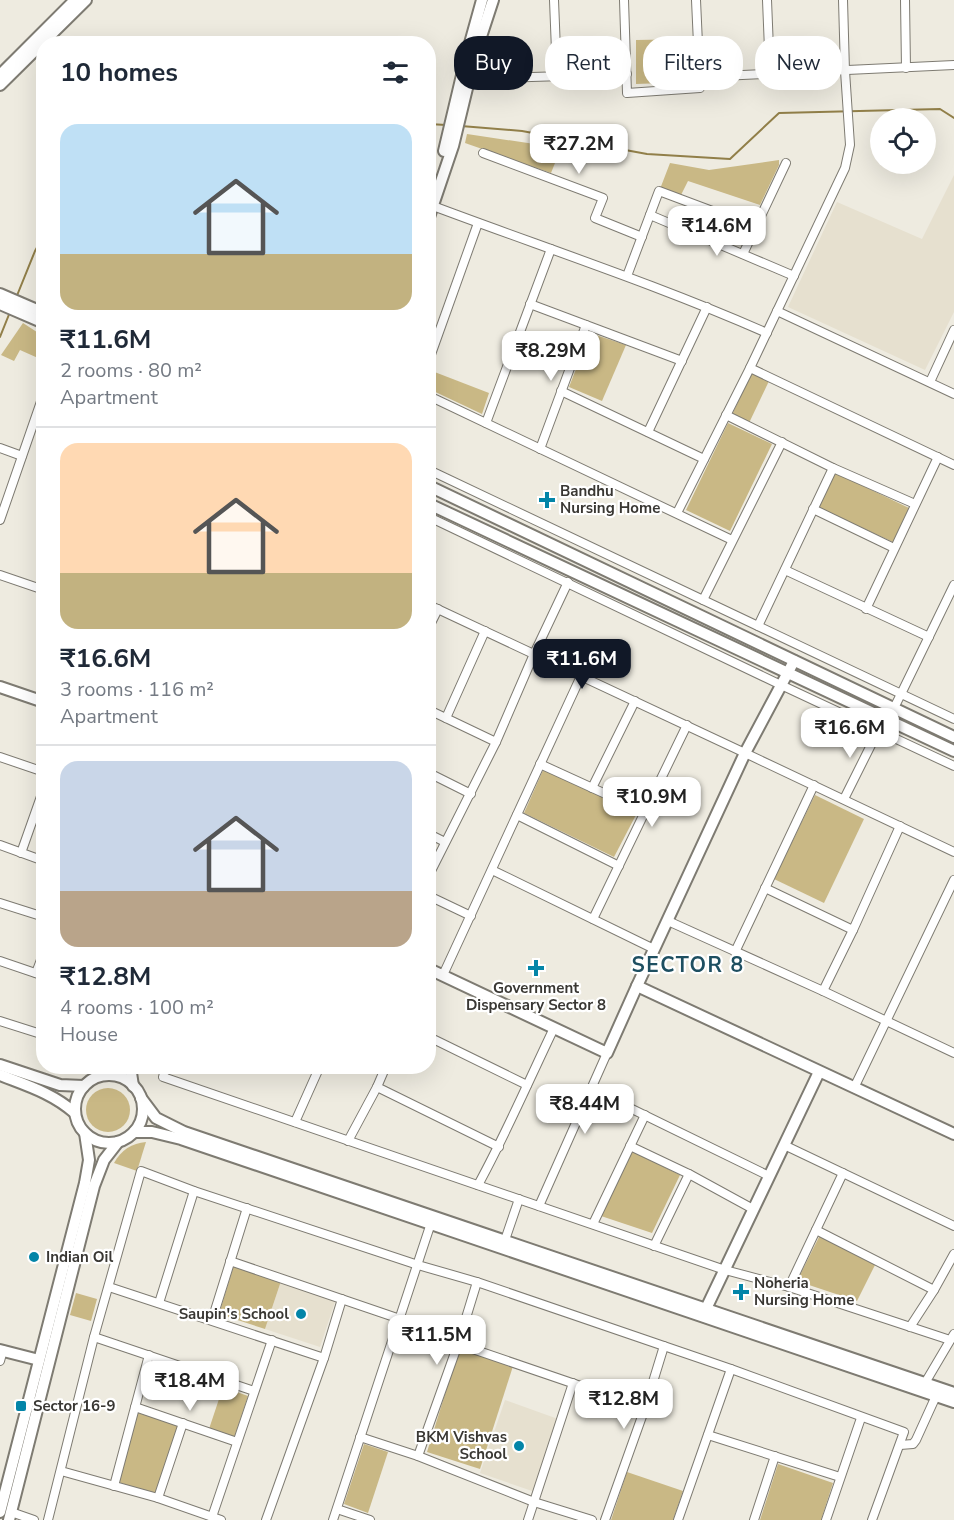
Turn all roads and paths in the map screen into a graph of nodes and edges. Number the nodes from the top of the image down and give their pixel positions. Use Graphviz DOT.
graph roads {
  1 [pos="75,0"];
  2 [pos="86,0"];
  3 [pos="482,0"];
  4 [pos="493,0"];
  5 [pos="554,0"];
  6 [pos="624,0"];
  7 [pos="696,0"];
  8 [pos="767,0"];
  9 [pos="843,0"];
  10 [pos="905,0"];
  11 [pos="39,36"];
  12 [pos="50,36"];
  13 [pos="481,36"];
  14 [pos="555,36"];
  15 [pos="625,36"];
  16 [pos="697,36"];
  17 [pos="768,36"];
  18 [pos="36,39"];
  19 [pos="36,49"];
  20 [pos="954,65"];
  21 [pos="906,68"];
  22 [pos="842,71"];
  23 [pos="845,71"];
  24 [pos="0,75"];
  25 [pos="0,85"];
  26 [pos="464,90"];
  27 [pos="627,90"];
  28 [pos="671,90"];
  29 [pos="457,112"];
  30 [pos="483,153"];
  31 [pos="786,163"];
  32 [pos="436,182"];
  33 [pos="436,203"];
  34 [pos="650,215"];
  35 [pos="478,223"];
  36 [pos="755,227"];
  37 [pos="642,237"];
  38 [pos="551,249"];
  39 [pos="743,254"];
  40 [pos="627,276"];
  41 [pos="794,276"];
  42 [pos="0,294"];
  43 [pos="0,304"];
  44 [pos="530,304"];
  45 [pos="707,307"];
  46 [pos="25,310"];
  47 [pos="777,311"];
  48 [pos="36,312"];
  49 [pos="36,318"];
  50 [pos="586,325"];
  51 [pos="954,331"];
  52 [pos="767,333"];
  53 [pos="436,340"];
  54 [pos="682,361"];
  55 [pos="750,368"];
  56 [pos="930,382"];
  57 [pos="561,391"];
  58 [pos="954,394"];
  59 [pos="436,399"];
  60 [pos="726,415"];
  61 [pos="35,418"];
  62 [pos="486,423"];
  63 [pos="648,432"];
  64 [pos="782,442"];
  65 [pos="0,448"];
  66 [pos="540,448"];
  67 [pos="22,456"];
  68 [pos="938,457"];
  69 [pos="704,459"];
  70 [pos="954,465"];
  71 [pos="832,468"];
  72 [pos="436,473"];
  73 [pos="436,489"];
  74 [pos="915,504"];
  75 [pos="436,507"];
  76 [pos="813,509"];
  77 [pos="676,513"];
  78 [pos="0,520"];
  79 [pos="436,520"];
  80 [pos="732,540"];
  81 [pos="894,548"];
  82 [pos="785,570"];
  83 [pos="0,575"];
  84 [pos="568,582"];
  85 [pos="954,585"];
  86 [pos="36,587"];
  87 [pos="703,600"];
  88 [pos="438,609"];
  89 [pos="866,609"];
  90 [pos="436,613"];
  91 [pos="758,626"];
  92 [pos="485,631"];
  93 [pos="929,638"];
  94 [pos="534,654"];
  95 [pos="794,661"];
  96 [pos="788,673"];
  97 [pos="581,676"];
  98 [pos="781,685"];
  99 [pos="0,687"];
  100 [pos="901,694"];
  101 [pos="36,699"];
  102 [pos="634,701"];
  103 [pos="894,709"];
  104 [pos="436,713"];
  105 [pos="446,718"];
  106 [pos="952,718"];
  107 [pos="888,720"];
  108 [pos="687,725"];
  109 [pos="936,729"];
  110 [pos="878,730"];
  111 [pos="954,737"];
  112 [pos="496,742"];
  113 [pos="954,751"];
  114 [pos="745,753"];
  115 [pos="0,757"];
  116 [pos="540,764"];
  117 [pos="954,766"];
  118 [pos="36,769"];
  119 [pos="436,776"];
  120 [pos="814,785"];
  121 [pos="592,788"];
  122 [pos="471,794"];
  123 [pos="844,799"];
  124 [pos="36,811"];
  125 [pos="645,812"];
  126 [pos="517,815"];
  127 [pos="900,826"];
  128 [pos="436,838"];
  129 [pos="445,842"];
  130 [pos="0,845"];
  131 [pos="954,852"];
  132 [pos="21,853"];
  133 [pos="36,858"];
  134 [pos="436,861"];
  135 [pos="619,866"];
  136 [pos="492,870"];
  137 [pos="954,880"];
  138 [pos="765,888"];
  139 [pos="436,899"];
  140 [pos="0,903"];
  141 [pos="36,914"];
  142 [pos="471,916"];
  143 [pos="593,919"];
  144 [pos="668,921"];
  145 [pos="853,930"];
  146 [pos="654,949"];
  147 [pos="735,952"];
  148 [pos="0,962"];
  149 [pos="436,972"];
  150 [pos="36,974"];
  151 [pos="443,975"];
  152 [pos="637,986"];
  153 [pos="823,991"];
  154 [pos="886,1021"];
  155 [pos="0,1022"];
  156 [pos="554,1028"];
  157 [pos="36,1033"];
  158 [pos="436,1040"];
  159 [pos="953,1051"];
  160 [pos="607,1053"];
  161 [pos="0,1065"];
  162 [pos="819,1072"];
  163 [pos="104,1074"];
  164 [pos="117,1074"];
  165 [pos="131,1074"];
  166 [pos="164,1074"];
  167 [pos="317,1074"];
  168 [pos="383,1074"];
  169 [pos="0,1075"];
  170 [pos="526,1085"];
  171 [pos="84,1086"];
  172 [pos="133,1086"];
  173 [pos="377,1087"];
  174 [pos="854,1088"];
  175 [pos="591,1089"];
  176 [pos="141,1098"];
  177 [pos="75,1113"];
  178 [pos="645,1115"];
  179 [pos="295,1122"];
  180 [pos="134,1132"];
  181 [pos="85,1133"];
  182 [pos="954,1134"];
  183 [pos="348,1141"];
  184 [pos="118,1142"];
  185 [pos="784,1145"];
  186 [pos="630,1146"];
  187 [pos="499,1147"];
  188 [pos="843,1173"];
  189 [pos="689,1174"];
  190 [pos="770,1176"];
  191 [pos="478,1185"];
  192 [pos="194,1191"];
  193 [pos="519,1199"];
  194 [pos="539,1206"];
  195 [pos="247,1208"];
  196 [pos="753,1209"];
  197 [pos="432,1220"];
  198 [pos="592,1224"];
  199 [pos="954,1226"];
  200 [pos="816,1230"];
  201 [pos="505,1240"];
  202 [pos="654,1246"];
  203 [pos="954,1254"];
  204 [pos="230,1261"];
  205 [pos="418,1265"];
  206 [pos="725,1270"];
  207 [pos="477,1282"];
  208 [pos="108,1287"];
  209 [pos="789,1287"];
  210 [pos="934,1290"];
  211 [pos="342,1299"];
  212 [pos="159,1303"];
  213 [pos="704,1312"];
  214 [pos="400,1318"];
  215 [pos="212,1320"];
  216 [pos="910,1327"];
  217 [pos="94,1337"];
  218 [pos="952,1337"];
  219 [pos="272,1340"];
  220 [pos="458,1344"];
  221 [pos="664,1346"];
  222 [pos="1,1354"];
  223 [pos="149,1355"];
  224 [pos="324,1358"];
  225 [pos="39,1360"];
  226 [pos="731,1369"];
  227 [pos="573,1383"];
  228 [pos="925,1383"];
  229 [pos="254,1391"];
  230 [pos="954,1393"];
  231 [pos="936,1396"];
  232 [pos="954,1402"];
  233 [pos="135,1407"];
  234 [pos="645,1408"];
  235 [pos="861,1418"];
  236 [pos="183,1423"];
  237 [pos="708,1435"];
  238 [pos="360,1437"];
  239 [pos="237,1442"];
  240 [pos="900,1444"];
  241 [pos="418,1456"];
  242 [pos="775,1456"];
  243 [pos="61,1471"];
  244 [pos="840,1477"];
  245 [pos="114,1486"];
  246 [pos="158,1498"];
  247 [pos="534,1502"];
  248 [pos="337,1509"];
  249 [pos="7,1515"];
  250 [pos="212,1517"];
  251 [pos="34,1520"];
  252 [pos="48,1520"];
  253 [pos="221,1520"];
  254 [pos="266,1520"];
  255 [pos="333,1520"];
  256 [pos="370,1520"];
  257 [pos="528,1520"];
  258 [pos="592,1520"];
  259 [pos="605,1520"];
  260 [pos="678,1520"];
  261 [pos="754,1520"];
  262 [pos="826,1520"];
  263 [pos="872,1520"];
  1 -- 11 [label="street"];
  2 -- 12 [label="street"];
  3 -- 29 [label="street"];
  4 -- 13 [label="street"];
  5 -- 14 [label="street"];
  6 -- 15 [label="street"];
  7 -- 16 [label="street"];
  8 -- 17 [label="street"];
  9 -- 23 [label="street"];
  10 -- 21 [label="street"];
  18 -- 24 [label="street"];
  19 -- 25 [label="street"];
  20 -- 21 [label="street"];
  21 -- 23 [label="street"];
  22 -- 23 [label="street"];
  23 -- 41 [label="street"];
  26 -- 29 [label="street"];
  27 -- 28 [label="street"];
  29 -- 32 [label="street"];
  30 -- 37 [label="street"];
  31 -- 36 [label="street"];
  33 -- 35 [label="street"];
  34 -- 36 [label="street"];
  34 -- 37 [label="street"];
  34 -- 39 [label="street"];
  35 -- 38 [label="street"];
  35 -- 53 [label="street"];
  36 -- 39 [label="street"];
  37 -- 40 [label="street"];
  38 -- 40 [label="street"];
  38 -- 44 [label="street"];
  39 -- 41 [label="street"];
  40 -- 45 [label="street"];
  41 -- 47 [label="street"];
  42 -- 46 [label="street"];
  43 -- 46 [label="street"];
  44 -- 50 [label="street"];
  44 -- 62 [label="street"];
  45 -- 52 [label="street"];
  45 -- 54 [label="street"];
  46 -- 48 [label="street"];
  46 -- 49 [label="street"];
  47 -- 52 [label="street"];
  47 -- 56 [label="street"];
  50 -- 54 [label="street"];
  50 -- 57 [label="street"];
  51 -- 56 [label="street"];
  52 -- 55 [label="street"];
  54 -- 63 [label="street"];
  55 -- 60 [label="street"];
  55 -- 68 [label="street"];
  56 -- 58 [label="street"];
  57 -- 63 [label="street"];
  57 -- 66 [label="street"];
  59 -- 62 [label="street"];
  60 -- 64 [label="street"];
  60 -- 69 [label="street"];
  61 -- 67 [label="street"];
  62 -- 66 [label="street"];
  63 -- 69 [label="street"];
  64 -- 71 [label="street"];
  64 -- 80 [label="street"];
  65 -- 67 [label="street"];
  66 -- 77 [label="street"];
  67 -- 78 [label="street"];
  68 -- 70 [label="street"];
  68 -- 74 [label="street"];
  69 -- 77 [label="street"];
  71 -- 74 [label="street"];
  71 -- 76 [label="street"];
  72 -- 87 [label="street"];
  73 -- 95 [label="street"];
  74 -- 81 [label="street"];
  75 -- 96 [label="street"];
  76 -- 81 [label="street"];
  76 -- 82 [label="street"];
  77 -- 80 [label="street"];
  79 -- 84 [label="street"];
  80 -- 87 [label="street"];
  81 -- 89 [label="street"];
  82 -- 89 [label="street"];
  82 -- 91 [label="street"];
  83 -- 86 [label="street"];
  84 -- 94 [label="street"];
  84 -- 98 [label="street"];
  85 -- 93 [label="street"];
  87 -- 91 [label="street"];
  88 -- 90 [label="street"];
  88 -- 92 [label="street"];
  89 -- 93 [label="street"];
  91 -- 100 [label="street"];
  92 -- 94 [label="street"];
  92 -- 105 [label="street"];
  93 -- 100 [label="street"];
  94 -- 97 [label="street"];
  94 -- 112 [label="street"];
  95 -- 96 [label="street"];
  95 -- 103 [label="street"];
  96 -- 98 [label="street"];
  96 -- 107 [label="street"];
  97 -- 102 [label="street"];
  97 -- 116 [label="street"];
  98 -- 110 [label="street"];
  98 -- 114 [label="street"];
  99 -- 101 [label="street"];
  100 -- 103 [label="street"];
  100 -- 106 [label="street"];
  102 -- 108 [label="street"];
  102 -- 121 [label="street"];
  103 -- 107 [label="street"];
  103 -- 109 [label="street"];
  104 -- 105 [label="street"];
  105 -- 112 [label="street"];
  106 -- 109 [label="street"];
  107 -- 113 [label="street"];
  108 -- 114 [label="street"];
  108 -- 125 [label="street"];
  109 -- 111 [label="street"];
  110 -- 117 [label="street"];
  110 -- 123 [label="street"];
  112 -- 122 [label="street"];
  114 -- 120 [label="street"];
  114 -- 144 [label="street"];
  115 -- 118 [label="street"];
  116 -- 121 [label="street"];
  116 -- 126 [label="street"];
  119 -- 122 [label="street"];
  120 -- 123 [label="street"];
  120 -- 138 [label="street"];
  121 -- 125 [label="street"];
  122 -- 129 [label="street"];
  123 -- 127 [label="street"];
  124 -- 132 [label="street"];
  125 -- 135 [label="street"];
  126 -- 135 [label="street"];
  126 -- 136 [label="street"];
  127 -- 131 [label="street"];
  127 -- 145 [label="street"];
  128 -- 129 [label="street"];
  129 -- 134 [label="street"];
  130 -- 132 [label="street"];
  132 -- 133 [label="street"];
  135 -- 143 [label="street"];
  136 -- 142 [label="street"];
  136 -- 143 [label="street"];
  137 -- 154 [label="street"];
  138 -- 145 [label="street"];
  138 -- 147 [label="street"];
  139 -- 142 [label="street"];
  140 -- 141 [label="street"];
  142 -- 151 [label="street"];
  143 -- 146 [label="street"];
  144 -- 146 [label="street"];
  144 -- 147 [label="street"];
  145 -- 153 [label="street"];
  146 -- 152 [label="street"];
  147 -- 153 [label="street"];
  148 -- 150 [label="street"];
  149 -- 151 [label="street"];
  151 -- 156 [label="street"];
  152 -- 160 [label="street"];
  152 -- 162 [label="street"];
  153 -- 154 [label="street"];
  154 -- 159 [label="street"];
  154 -- 174 [label="street"];
  155 -- 157 [label="street"];
  156 -- 160 [label="street"];
  156 -- 170 [label="street"];
  158 -- 170 [label="street"];
  160 -- 175 [label="street"];
  161 -- 171 [label="street"];
  162 -- 174 [label="street"];
  162 -- 185 [label="street"];
  163 -- 171 [label="street"];
  164 -- 172 [label="street"];
  165 -- 172 [label="street"];
  166 -- 179 [label="street"];
  167 -- 179 [label="street"];
  168 -- 173 [label="street"];
  169 -- 177 [label="street"];
  170 -- 187 [label="street"];
  171 -- 177 [label="street"];
  172 -- 176 [label="street"];
  173 -- 183 [label="street"];
  173 -- 187 [label="street"];
  174 -- 182 [label="street"];
  175 -- 178 [label="street"];
  175 -- 194 [label="street"];
  176 -- 180 [label="street"];
  176 -- 197 [label="street"];
  177 -- 181 [label="street"];
  178 -- 186 [label="street"];
  178 -- 190 [label="street"];
  179 -- 183 [label="street"];
  180 -- 184 [label="street"];
  180 -- 197 [label="street"];
  181 -- 184 [label="street"];
  181 -- 225 [label="street"];
  183 -- 191 [label="street"];
  184 -- 249 [label="street"];
  185 -- 188 [label="street"];
  185 -- 190 [label="street"];
  186 -- 189 [label="street"];
  186 -- 198 [label="street"];
  187 -- 191 [label="street"];
  188 -- 199 [label="street"];
  188 -- 200 [label="street"];
  189 -- 196 [label="street"];
  189 -- 202 [label="street"];
  190 -- 196 [label="street"];
  191 -- 193 [label="street"];
  192 -- 195 [label="street"];
  192 -- 208 [label="street"];
  192 -- 212 [label="street"];
  193 -- 194 [label="street"];
  193 -- 201 [label="street"];
  194 -- 198 [label="street"];
  195 -- 204 [label="street"];
  195 -- 205 [label="street"];
  196 -- 206 [label="street"];
  197 -- 201 [label="street"];
  197 -- 205 [label="street"];
  197 -- 213 [label="street"];
  198 -- 202 [label="street"];
  200 -- 209 [label="street"];
  200 -- 210 [label="street"];
  201 -- 213 [label="street"];
  202 -- 206 [label="street"];
  203 -- 210 [label="street"];
  204 -- 211 [label="street"];
  204 -- 215 [label="street"];
  205 -- 207 [label="street"];
  205 -- 214 [label="street"];
  206 -- 209 [label="street"];
  206 -- 213 [label="street"];
  207 -- 220 [label="street"];
  207 -- 221 [label="street"];
  208 -- 212 [label="street"];
  208 -- 217 [label="street"];
  209 -- 216 [label="street"];
  210 -- 216 [label="street"];
  211 -- 214 [label="street"];
  211 -- 224 [label="street"];
  212 -- 215 [label="street"];
  213 -- 228 [label="street"];
  213 -- 231 [label="street"];
  214 -- 238 [label="street"];
  215 -- 219 [label="street"];
  216 -- 218 [label="street"];
  217 -- 223 [label="street"];
  217 -- 243 [label="street"];
  218 -- 228 [label="street"];
  219 -- 224 [label="street"];
  219 -- 229 [label="street"];
  220 -- 227 [label="street"];
  220 -- 241 [label="street"];
  221 -- 226 [label="street"];
  221 -- 234 [label="street"];
  222 -- 225 [label="street"];
  223 -- 229 [label="street"];
  223 -- 233 [label="street"];
  224 -- 254 [label="street"];
  225 -- 249 [label="street"];
  226 -- 235 [label="street"];
  226 -- 237 [label="street"];
  227 -- 234 [label="street"];
  227 -- 247 [label="street"];
  228 -- 230 [label="street"];
  229 -- 239 [label="street"];
  231 -- 232 [label="street"];
  231 -- 240 [label="street"];
  233 -- 236 [label="street"];
  233 -- 245 [label="street"];
  234 -- 259 [label="street"];
  235 -- 240 [label="street"];
  235 -- 244 [label="street"];
  236 -- 239 [label="street"];
  236 -- 246 [label="street"];
  237 -- 242 [label="street"];
  237 -- 260 [label="street"];
  238 -- 241 [label="street"];
  238 -- 248 [label="street"];
  239 -- 250 [label="street"];
  240 -- 263 [label="street"];
  241 -- 247 [label="street"];
  242 -- 244 [label="street"];
  242 -- 261 [label="street"];
  243 -- 245 [label="street"];
  243 -- 252 [label="street"];
  244 -- 262 [label="street"];
  245 -- 246 [label="street"];
  246 -- 250 [label="street"];
  247 -- 257 [label="street"];
  247 -- 258 [label="street"];
  248 -- 255 [label="street"];
  248 -- 256 [label="street"];
  249 -- 251 [label="street"];
  250 -- 253 [label="street"];
}
